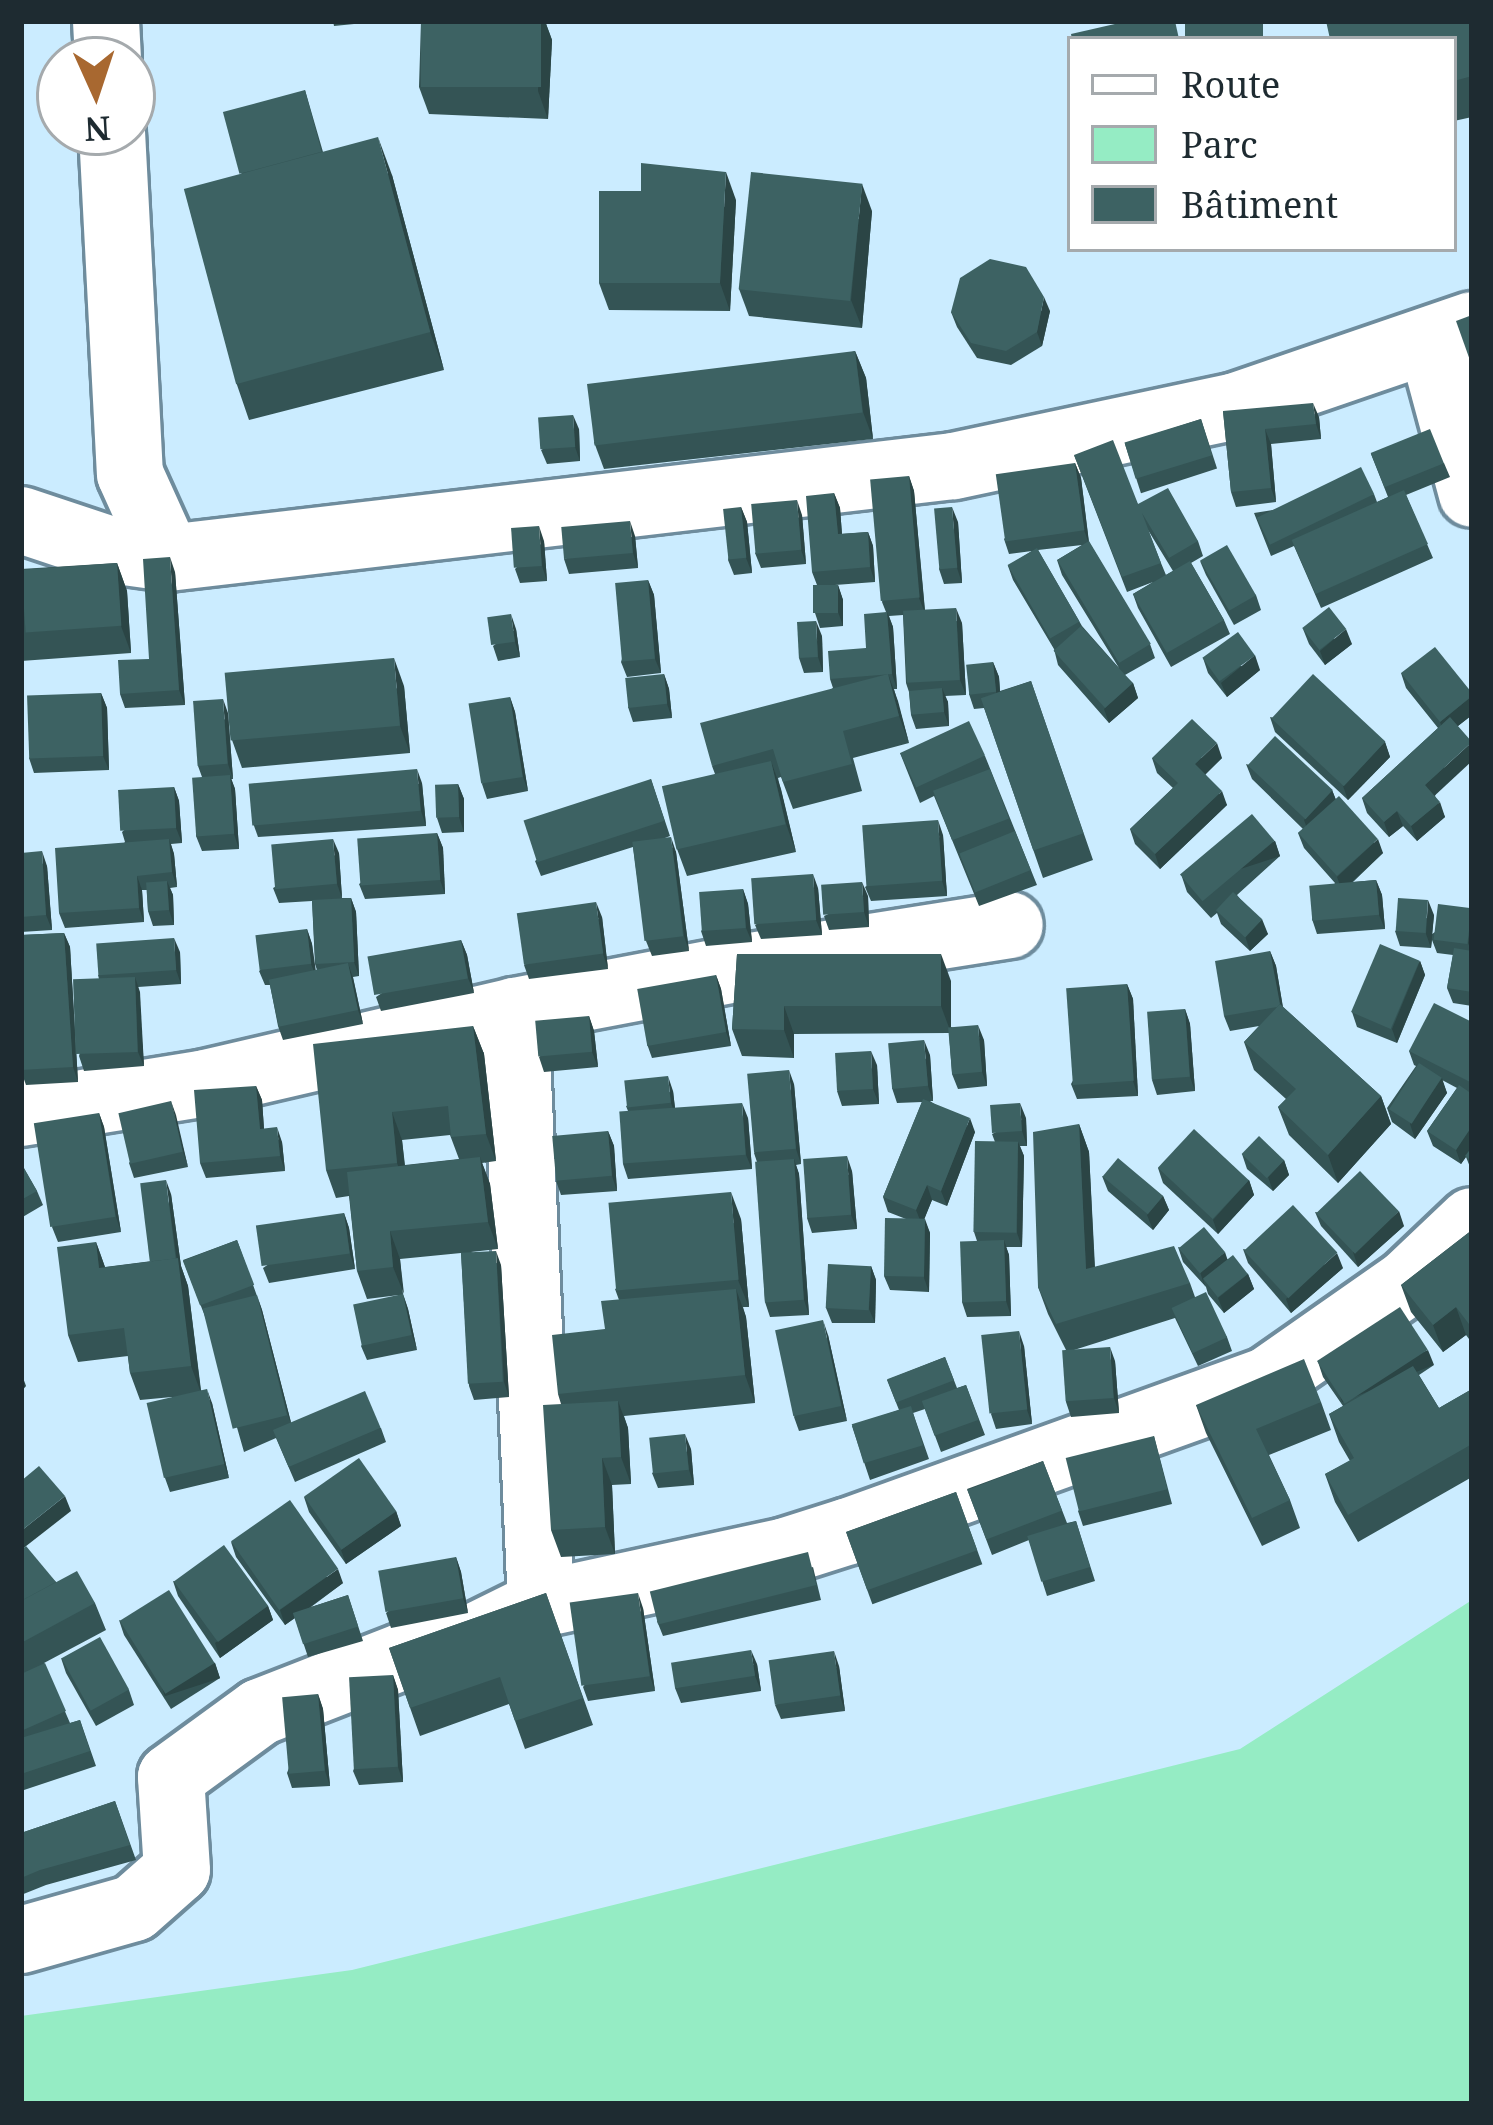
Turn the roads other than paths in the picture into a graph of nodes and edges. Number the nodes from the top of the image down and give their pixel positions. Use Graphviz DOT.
graph roads {
  1 [pos="113,156"];
  2 [pos="1452,333"];
  3 [pos="1472,494"];
  4 [pos="21,520"];
  5 [pos="168,558"];
  6 [pos="1010,925"];
  7 [pos="515,1011"];
  8 [pos="21,1113"];
  9 [pos="1472,1221"];
  10 [pos="541,1604"];
  11 [pos="21,1940"];
  1 -- 5 [label="street"];
  2 -- 3 [label="street"];
  2 -- 5 [label="street"];
  4 -- 5 [label="street"];
  6 -- 7 [label="street"];
  7 -- 8 [label="street"];
  7 -- 10 [label="street"];
  9 -- 10 [label="street"];
  10 -- 11 [label="street"];
}
